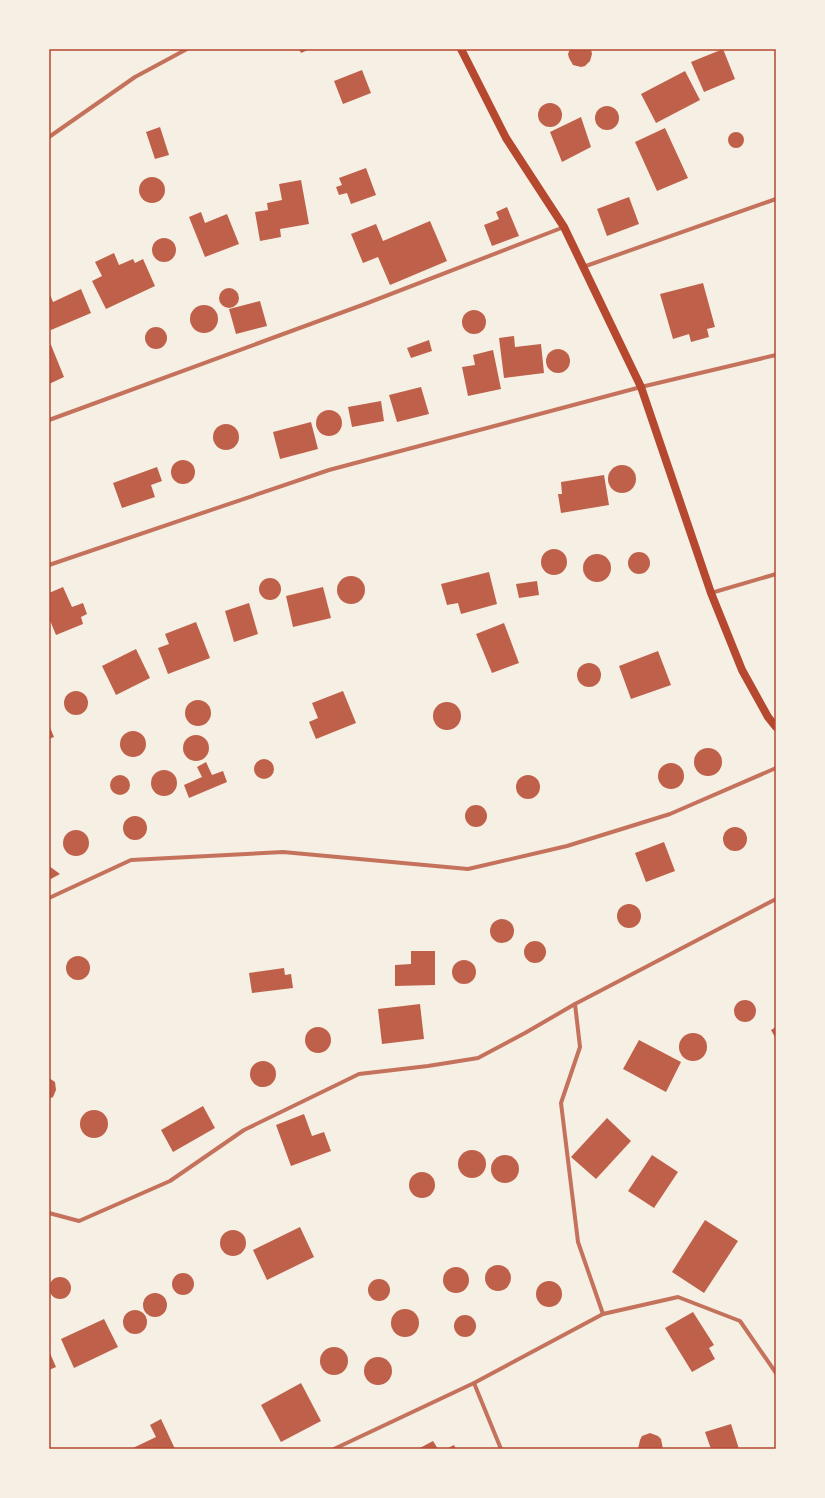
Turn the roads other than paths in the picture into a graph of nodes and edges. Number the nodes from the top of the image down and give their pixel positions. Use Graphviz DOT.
graph roads {
  1 [pos="187,49"];
  2 [pos="461,49"];
  3 [pos="49,137"];
  4 [pos="776,199"];
  5 [pos="564,227"];
  6 [pos="583,267"];
  7 [pos="776,355"];
  8 [pos="641,387"];
  9 [pos="49,420"];
  10 [pos="49,565"];
  11 [pos="776,574"];
  12 [pos="712,594"];
  13 [pos="776,727"];
  14 [pos="776,768"];
  15 [pos="49,898"];
  16 [pos="776,899"];
  17 [pos="575,1004"];
  18 [pos="49,1214"];
  19 [pos="603,1314"];
  20 [pos="776,1373"];
  21 [pos="474,1383"];
  22 [pos="334,1449"];
  23 [pos="501,1449"];
  1 -- 3 [label="street"];
  2 -- 5 [label="main road"];
  4 -- 6 [label="street"];
  5 -- 6 [label="main road"];
  5 -- 9 [label="street"];
  6 -- 8 [label="main road"];
  7 -- 8 [label="street"];
  8 -- 10 [label="street"];
  8 -- 12 [label="main road"];
  11 -- 12 [label="street"];
  12 -- 13 [label="main road"];
  14 -- 15 [label="street"];
  16 -- 17 [label="street"];
  17 -- 18 [label="street"];
  17 -- 19 [label="street"];
  19 -- 20 [label="street"];
  19 -- 21 [label="street"];
  21 -- 22 [label="street"];
  21 -- 23 [label="street"];
}
